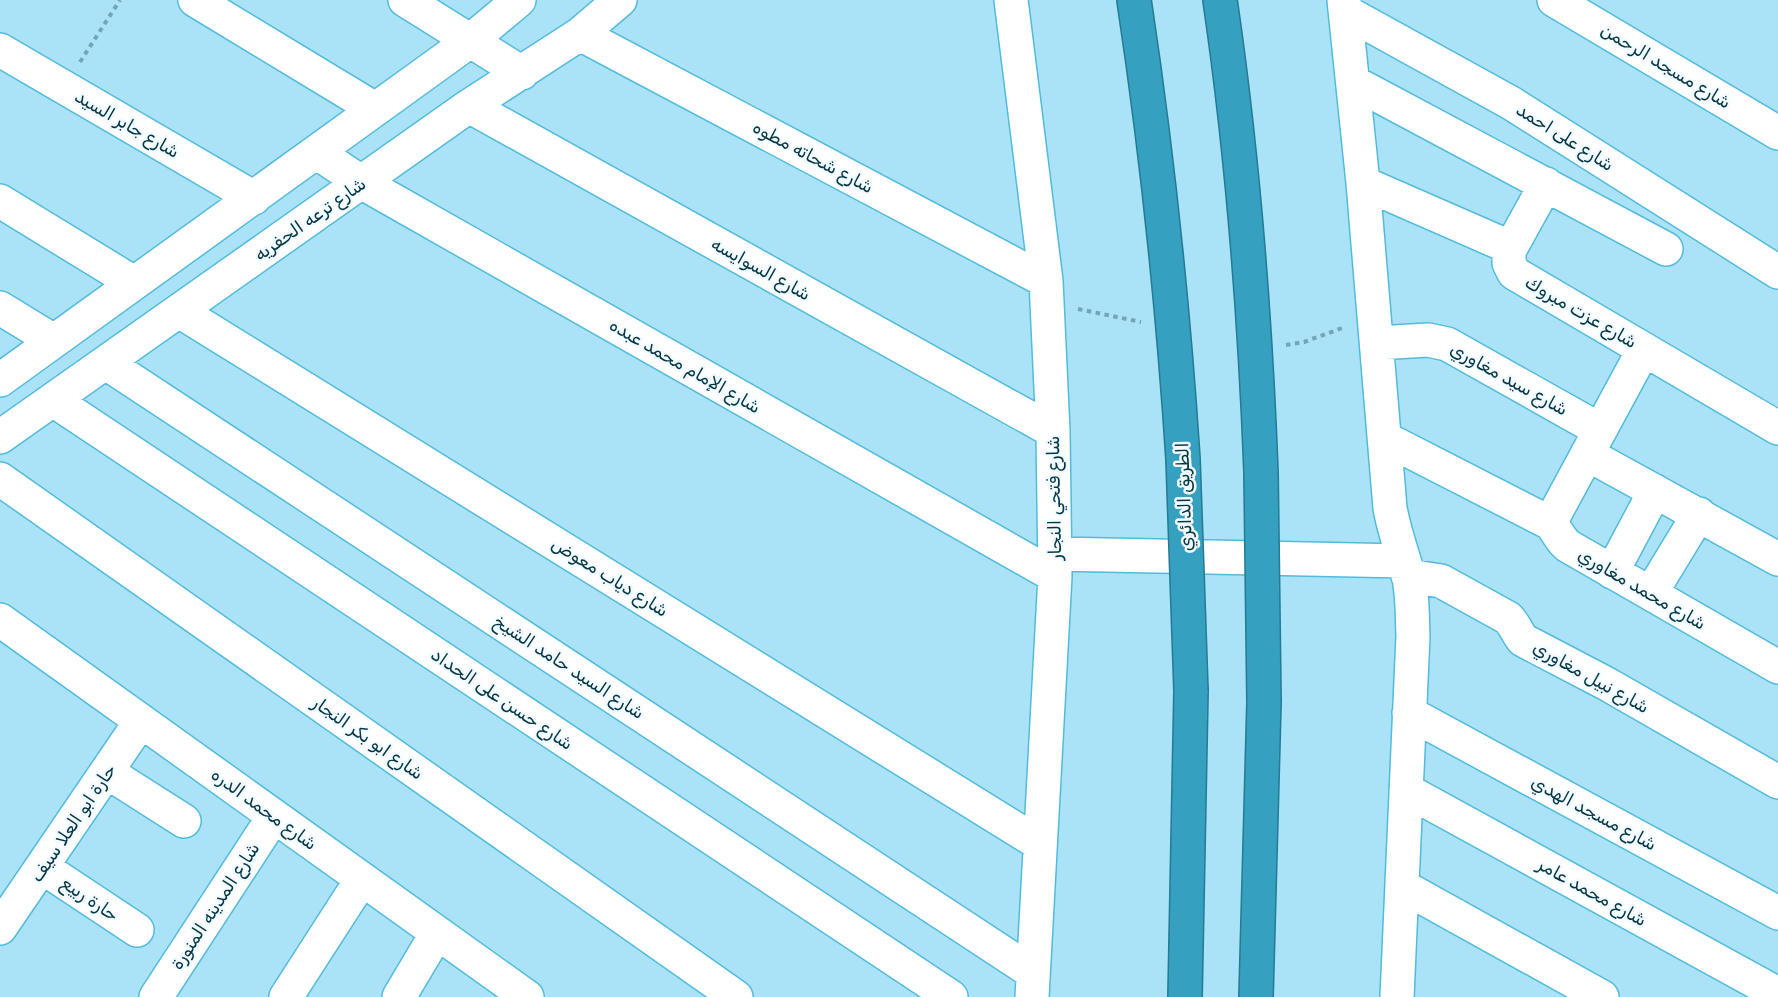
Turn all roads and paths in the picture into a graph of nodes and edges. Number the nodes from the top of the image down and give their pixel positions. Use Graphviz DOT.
graph roads {
  1 [pos="120,0"];
  2 [pos="195,0"];
  3 [pos="405,0"];
  4 [pos="519,0"];
  5 [pos="620,0"];
  6 [pos="1011,0"];
  7 [pos="1134,0"];
  8 [pos="1220,0"];
  9 [pos="1554,0"];
  10 [pos="1345,6"];
  11 [pos="580,34"];
  12 [pos="470,41"];
  13 [pos="0,50"];
  14 [pos="522,73"];
  15 [pos="1353,82"];
  16 [pos="64,87"];
  17 [pos="470,106"];
  18 [pos="375,109"];
  19 [pos="1778,133"];
  20 [pos="316,152"];
  21 [pos="362,182"];
  22 [pos="1363,183"];
  23 [pos="1546,184"];
  24 [pos="254,198"];
  25 [pos="0,201"];
  26 [pos="1666,249"];
  27 [pos="1509,251"];
  28 [pos="1778,272"];
  29 [pos="1046,281"];
  30 [pos="135,284"];
  31 [pos="0,308"];
  32 [pos="1072,308"];
  33 [pos="179,311"];
  34 [pos="1174,329"];
  35 [pos="1365,333"];
  36 [pos="54,341"];
  37 [pos="1256,349"];
  38 [pos="1644,349"];
  39 [pos="106,363"];
  40 [pos="0,380"];
  41 [pos="53,400"];
  42 [pos="1778,428"];
  43 [pos="1053,431"];
  44 [pos="0,437"];
  45 [pos="1386,439"];
  46 [pos="1594,442"];
  47 [pos="0,479"];
  48 [pos="1655,490"];
  49 [pos="1699,514"];
  50 [pos="1550,523"];
  51 [pos="1778,559"];
  52 [pos="1055,565"];
  53 [pos="1406,569"];
  54 [pos="1612,572"];
  55 [pos="1651,593"];
  56 [pos="0,620"];
  57 [pos="1778,667"];
  58 [pos="1409,713"];
  59 [pos="141,721"];
  60 [pos="107,772"];
  61 [pos="1778,782"];
  62 [pos="1406,790"];
  63 [pos="274,816"];
  64 [pos="184,821"];
  65 [pos="1040,844"];
  66 [pos="42,867"];
  67 [pos="362,879"];
  68 [pos="1402,886"];
  69 [pos="1778,913"];
  70 [pos="2,926"];
  71 [pos="137,930"];
  72 [pos="437,933"];
  73 [pos="1032,985"];
  74 [pos="1778,994"];
  75 [pos="156,997"];
  76 [pos="286,997"];
  77 [pos="399,997"];
  78 [pos="527,997"];
  79 [pos="736,997"];
  80 [pos="951,997"];
  81 [pos="1185,997"];
  82 [pos="1256,997"];
  83 [pos="1397,997"];
  84 [pos="1602,997"];
  1 -- 16 [label="path"];
  2 -- 18 [label="street"];
  3 -- 12 [label="street"];
  4 -- 12 [label="street"];
  5 -- 11 [label="street, شارع ترعه الحفريه"];
  6 -- 29 [label="street, شارع فتحي النجار"];
  7 -- 34 [label="highway, الطريق الدائري"];
  8 -- 37 [label="highway"];
  9 -- 19 [label="street, شارع مسجد الرحمن"];
  10 -- 15 [label="street"];
  10 -- 28 [label="street, شارع على احمد"];
  11 -- 14 [label="street, شارع ترعه الحفريه"];
  11 -- 29 [label="street, شارع شحاته مطوه"];
  12 -- 14 [label="street"];
  12 -- 18 [label="street"];
  13 -- 16 [label="street, شارع جابر السيد"];
  14 -- 17 [label="street, شارع ترعه الحفريه"];
  15 -- 22 [label="street"];
  15 -- 23 [label="street"];
  16 -- 24 [label="street, شارع جابر السيد"];
  17 -- 21 [label="street, شارع ترعه الحفريه"];
  17 -- 43 [label="street, شارع السوايسه"];
  18 -- 20 [label="street"];
  20 -- 21 [label="street, شارع الإمام محمد عبده"];
  20 -- 24 [label="street"];
  21 -- 33 [label="street, شارع ترعه الحفريه"];
  21 -- 52 [label="street, شارع الإمام محمد عبده"];
  22 -- 27 [label="street"];
  22 -- 35 [label="street"];
  23 -- 26 [label="street"];
  23 -- 27 [label="street"];
  24 -- 30 [label="street"];
  25 -- 30 [label="street"];
  27 -- 38 [label="street, شارع عزت مبروك"];
  29 -- 43 [label="street, شارع فتحي النجار"];
  30 -- 36 [label="street"];
  31 -- 36 [label="street"];
  32 -- 34 [label="path"];
  33 -- 39 [label="street, شارع ترعه الحفريه"];
  33 -- 65 [label="street, شارع دياب معوض"];
  34 -- 81 [label="highway, الطريق الدائري, bridge"];
  35 -- 37 [label="path"];
  35 -- 45 [label="street"];
  35 -- 46 [label="street, شارع سيد مغاوري"];
  36 -- 40 [label="street"];
  37 -- 82 [label="highway, bridge"];
  38 -- 42 [label="street, شارع عزت مبروك"];
  38 -- 46 [label="street"];
  39 -- 41 [label="street, شارع ترعه الحفريه"];
  39 -- 73 [label="street, شارع السيد حامد الشيخ"];
  41 -- 44 [label="street, شارع ترعه الحفريه"];
  41 -- 80 [label="street, شارع حسن على الحداد"];
  43 -- 52 [label="street, شارع فتحي النجار"];
  45 -- 50 [label="street, شارع محمد مغاوري"];
  45 -- 53 [label="street"];
  46 -- 48 [label="street, شارع سيد مغاوري"];
  46 -- 50 [label="street"];
  47 -- 79 [label="street, شارع ابو بكر النجار"];
  48 -- 49 [label="street, شارع سيد مغاوري"];
  48 -- 54 [label="street"];
  49 -- 51 [label="street, شارع سيد مغاوري"];
  49 -- 55 [label="street"];
  50 -- 54 [label="street, شارع محمد مغاوري"];
  52 -- 53 [label="street, شارع نبيل مغاوري"];
  52 -- 65 [label="street, شارع فتحي النجار"];
  53 -- 58 [label="street"];
  53 -- 61 [label="street, شارع نبيل مغاوري"];
  54 -- 55 [label="street, شارع محمد مغاوري"];
  55 -- 57 [label="street, شارع محمد مغاوري"];
  56 -- 59 [label="street, شارع محمد الدره"];
  58 -- 62 [label="street"];
  58 -- 69 [label="street, شارع مسجد الهدي"];
  59 -- 60 [label="street, حارة ابو العلا سيف"];
  59 -- 63 [label="street, شارع محمد الدره"];
  60 -- 64 [label="street"];
  60 -- 66 [label="street, حارة ابو العلا سيف"];
  62 -- 68 [label="street"];
  62 -- 74 [label="street, شارع محمد عامر"];
  63 -- 67 [label="street, شارع محمد الدره"];
  63 -- 75 [label="street, شارع المدينه المنورة"];
  65 -- 73 [label="street, شارع فتحي النجار"];
  66 -- 70 [label="street, حارة ابو العلا سيف"];
  66 -- 71 [label="street, حارة ربيع"];
  67 -- 72 [label="street, شارع محمد الدره"];
  67 -- 76 [label="street"];
  68 -- 83 [label="street"];
  68 -- 84 [label="street"];
  72 -- 77 [label="street"];
  72 -- 78 [label="street, شارع محمد الدره"];
}
